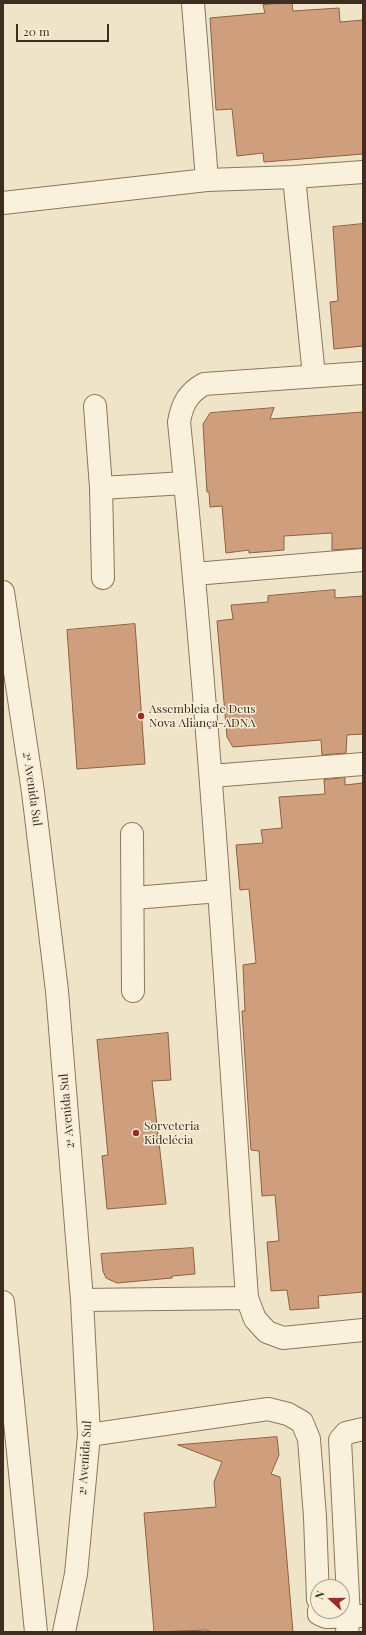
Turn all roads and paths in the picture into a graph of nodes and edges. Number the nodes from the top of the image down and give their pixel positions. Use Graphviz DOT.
graph roads {
  1 [pos="193,3"];
  2 [pos="363,172"];
  3 [pos="294,176"];
  4 [pos="207,180"];
  5 [pos="3,203"];
  6 [pos="363,373"];
  7 [pos="314,376"];
  8 [pos="95,406"];
  9 [pos="185,483"];
  10 [pos="102,488"];
  11 [pos="363,560"];
  12 [pos="194,574"];
  13 [pos="103,578"];
  14 [pos="3,592"];
  15 [pos="363,764"];
  16 [pos="211,776"];
  17 [pos="132,834"];
  18 [pos="219,891"];
  19 [pos="134,898"];
  20 [pos="133,991"];
  21 [pos="247,1298"];
  22 [pos="82,1300"];
  23 [pos="3,1302"];
  24 [pos="363,1330"];
  25 [pos="363,1429"];
  26 [pos="89,1435"];
  27 [pos="317,1579"];
  28 [pos="337,1619"];
  29 [pos="353,1622"];
  30 [pos="36,1632"];
  31 [pos="64,1632"];
  1 -- 4 [label="street"];
  2 -- 3 [label="street"];
  3 -- 4 [label="street"];
  3 -- 7 [label="street"];
  4 -- 5 [label="street"];
  6 -- 7 [label="street"];
  7 -- 9 [label="street"];
  8 -- 10 [label="street"];
  9 -- 10 [label="street"];
  9 -- 12 [label="street"];
  10 -- 13 [label="street"];
  11 -- 12 [label="street"];
  12 -- 16 [label="street"];
  14 -- 22 [label="street, 2ᵃ Avenida Sul"];
  15 -- 16 [label="street"];
  16 -- 18 [label="street"];
  17 -- 19 [label="street"];
  18 -- 19 [label="street"];
  18 -- 21 [label="street"];
  19 -- 20 [label="street"];
  21 -- 22 [label="street"];
  21 -- 24 [label="street"];
  22 -- 26 [label="street, 2ᵃ Avenida Sul"];
  23 -- 30 [label="street"];
  25 -- 29 [label="street"];
  26 -- 27 [label="street"];
  26 -- 31 [label="street, 2ᵃ Avenida Sul"];
  28 -- 29 [label="street"];
}
